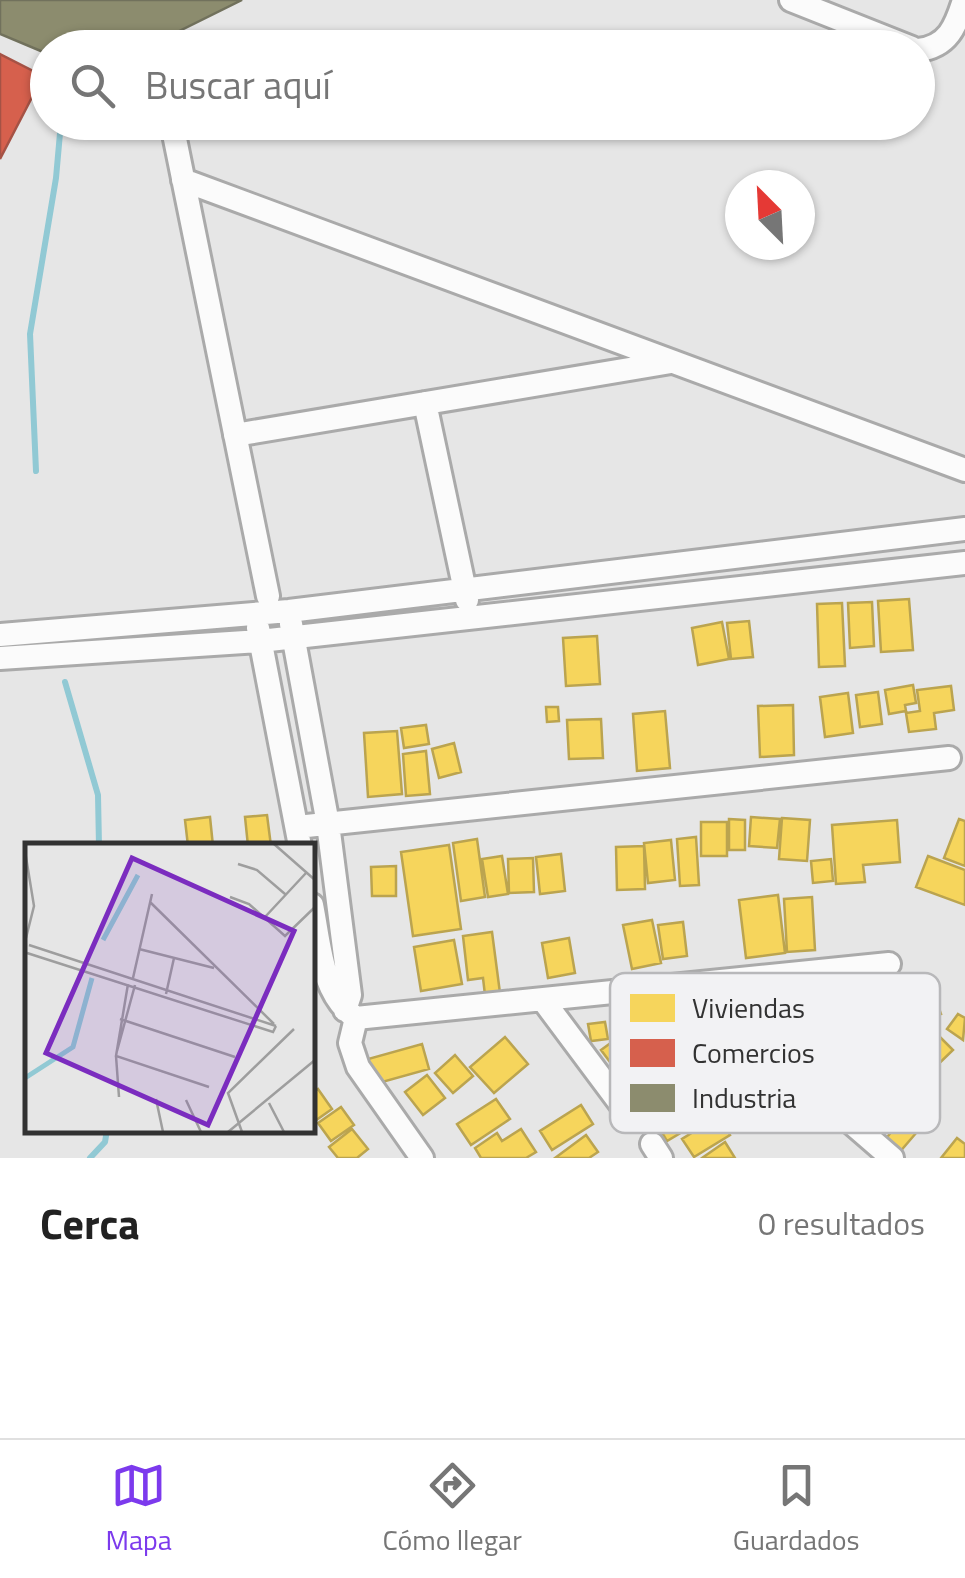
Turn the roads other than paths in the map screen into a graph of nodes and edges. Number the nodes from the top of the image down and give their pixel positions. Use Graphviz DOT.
graph roads {
  1 [pos="791,0"];
  2 [pos="964,0"];
  3 [pos="868,30"];
  4 [pos="935,45"];
  5 [pos="175,140"];
  6 [pos="183,180"];
  7 [pos="674,361"];
  8 [pos="425,403"];
  9 [pos="235,434"];
  10 [pos="965,470"];
  11 [pos="965,529"];
  12 [pos="965,562"];
  13 [pos="464,588"];
  14 [pos="262,605"];
  15 [pos="289,611"];
  16 [pos="471,617"];
  17 [pos="0,636"];
  18 [pos="294,636"];
  19 [pos="260,641"];
  20 [pos="0,658"];
  21 [pos="949,758"];
  22 [pos="328,824"];
  23 [pos="298,836"];
  24 [pos="315,920"];
  25 [pos="889,964"];
  26 [pos="803,973"];
  27 [pos="610,993"];
  28 [pos="544,1000"];
  29 [pos="350,1014"];
  30 [pos="610,1090"];
  31 [pos="863,1133"];
  32 [pos="422,1158"];
  33 [pos="892,1158"];
  1 -- 3 [label="street"];
  2 -- 4 [label="street"];
  5 -- 6 [label="street"];
  6 -- 7 [label="street"];
  6 -- 9 [label="street"];
  7 -- 8 [label="street"];
  7 -- 10 [label="street"];
  8 -- 9 [label="street"];
  8 -- 13 [label="street"];
  9 -- 14 [label="street"];
  11 -- 13 [label="street"];
  12 -- 16 [label="street"];
  13 -- 15 [label="street"];
  13 -- 16 [label="street"];
  14 -- 15 [label="street"];
  14 -- 17 [label="street"];
  14 -- 19 [label="street"];
  15 -- 18 [label="street"];
  16 -- 18 [label="street"];
  18 -- 19 [label="street"];
  18 -- 22 [label="street"];
  19 -- 20 [label="street"];
  19 -- 23 [label="street"];
  21 -- 22 [label="street"];
  22 -- 23 [label="street"];
  22 -- 29 [label="street"];
  24 -- 29 [label="street"];
  25 -- 26 [label="street"];
  27 -- 28 [label="street"];
  28 -- 29 [label="street"];
  28 -- 30 [label="street"];
  29 -- 32 [label="street"];
  31 -- 33 [label="street"];
}
